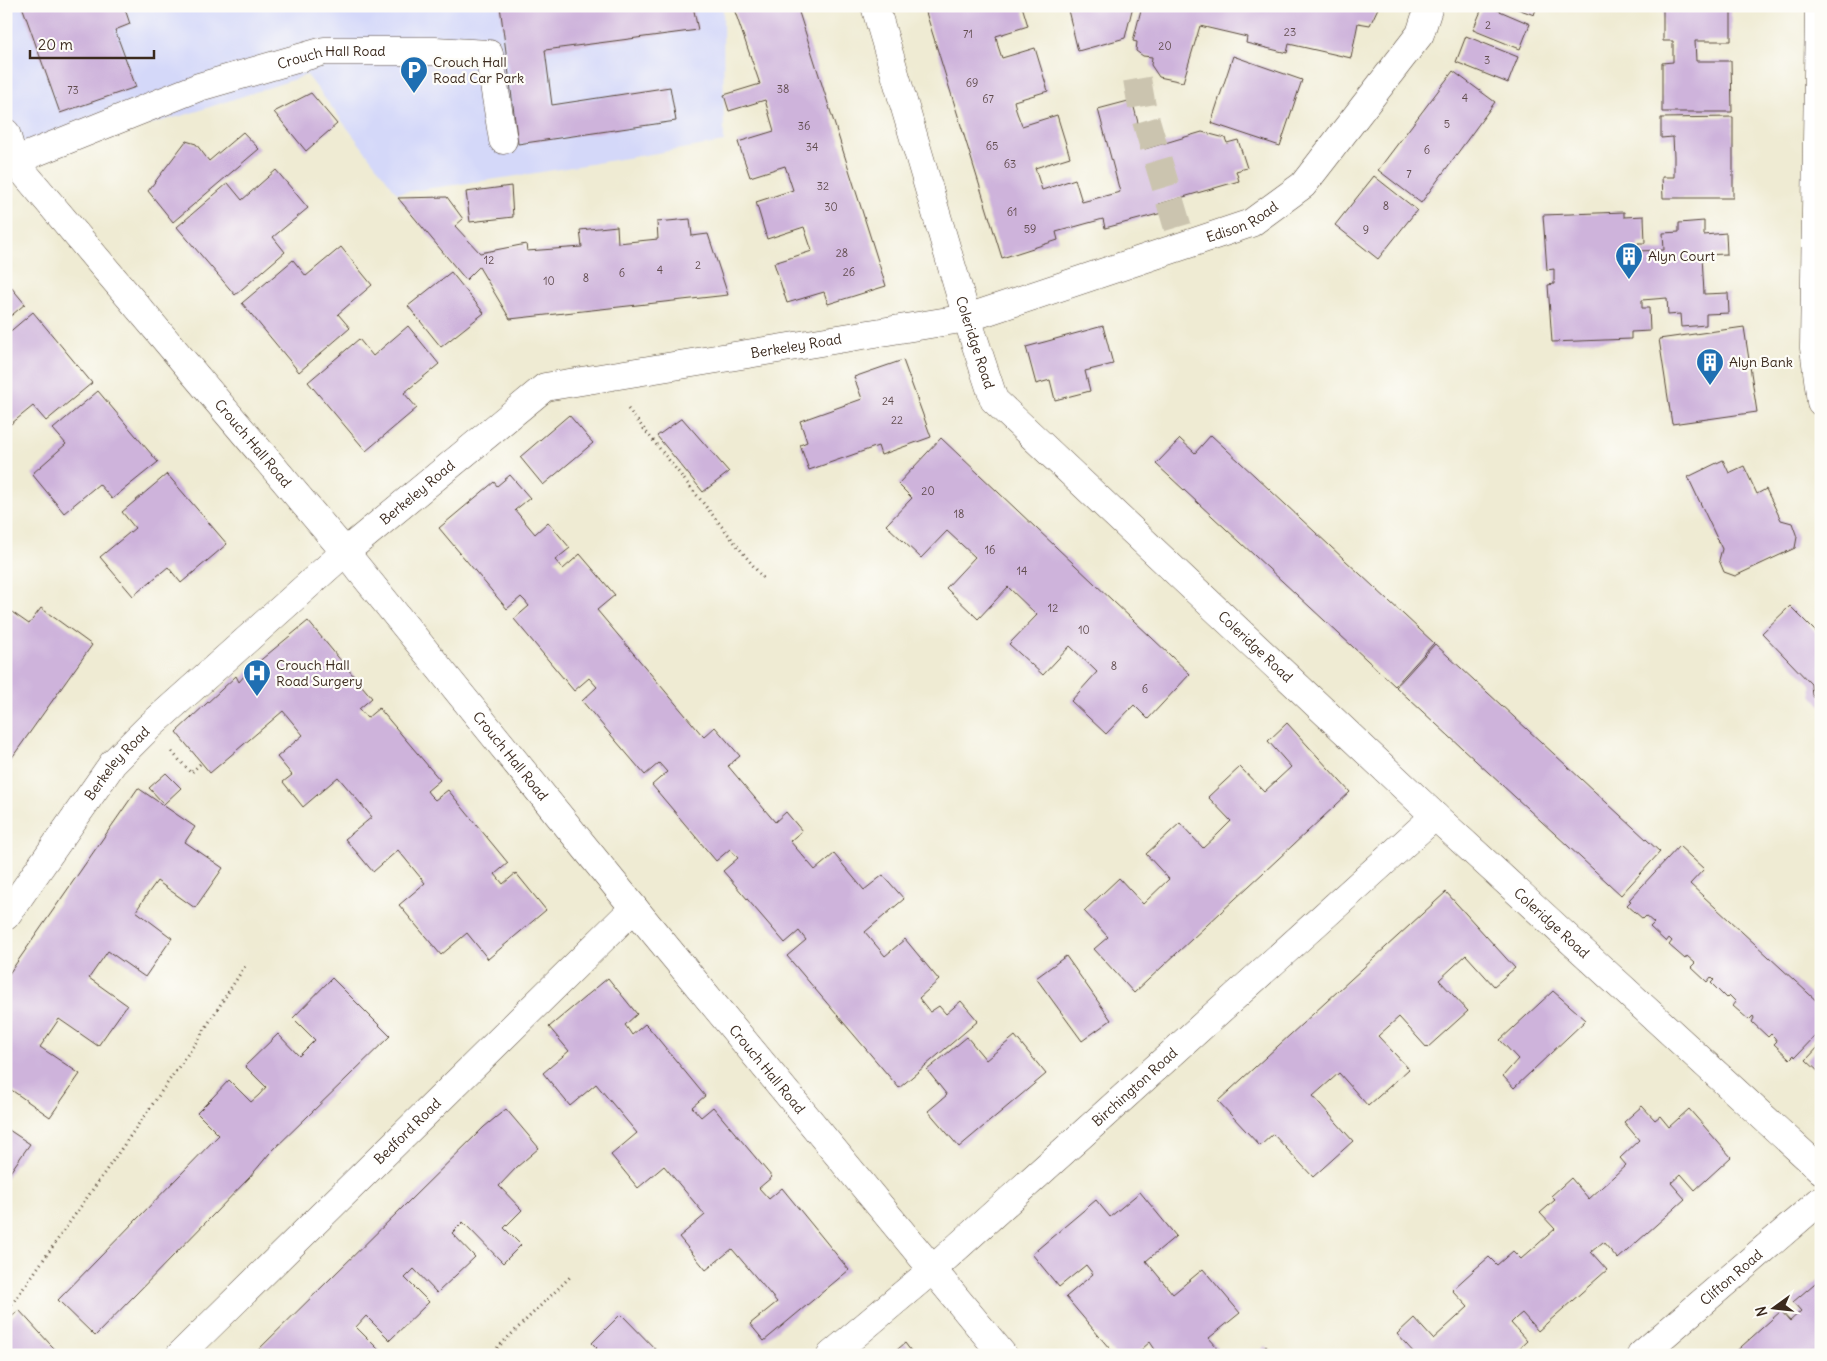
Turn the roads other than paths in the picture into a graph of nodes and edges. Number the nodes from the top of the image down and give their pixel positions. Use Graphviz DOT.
graph roads {
  1 [pos="875,6"];
  2 [pos="1429,6"];
  3 [pos="1819,6"];
  4 [pos="6,133"];
  5 [pos="503,140"];
  6 [pos="10,164"];
  7 [pos="1818,214"];
  8 [pos="967,318"];
  9 [pos="1821,402"];
  10 [pos="346,552"];
  11 [pos="1435,816"];
  12 [pos="634,908"];
  13 [pos="6,916"];
  14 [pos="1821,1170"];
  15 [pos="1821,1200"];
  16 [pos="932,1270"];
  17 [pos="180,1355"];
  18 [pos="831,1355"];
  19 [pos="1003,1355"];
  20 [pos="1641,1355"];
  1 -- 8 [label="street, Coleridge Road"];
  2 -- 8 [label="street, Edison Road"];
  3 -- 7 [label="street"];
  4 -- 6 [label="street, Crouch Hall Road"];
  5 -- 6 [label="street, Crouch Hall Road"];
  6 -- 10 [label="street, Crouch Hall Road"];
  7 -- 9 [label="street"];
  8 -- 10 [label="street, Berkeley Road"];
  8 -- 11 [label="street, Coleridge Road"];
  10 -- 12 [label="street, Crouch Hall Road"];
  10 -- 13 [label="street, Berkeley Road"];
  11 -- 14 [label="street, Coleridge Road"];
  11 -- 16 [label="street, Birchington Road"];
  12 -- 16 [label="street, Crouch Hall Road"];
  12 -- 17 [label="street, Bedford Road"];
  15 -- 20 [label="street, Clifton Road"];
  16 -- 18 [label="street, Birchington Road"];
  16 -- 19 [label="street, Crouch Hall Road"];
}
